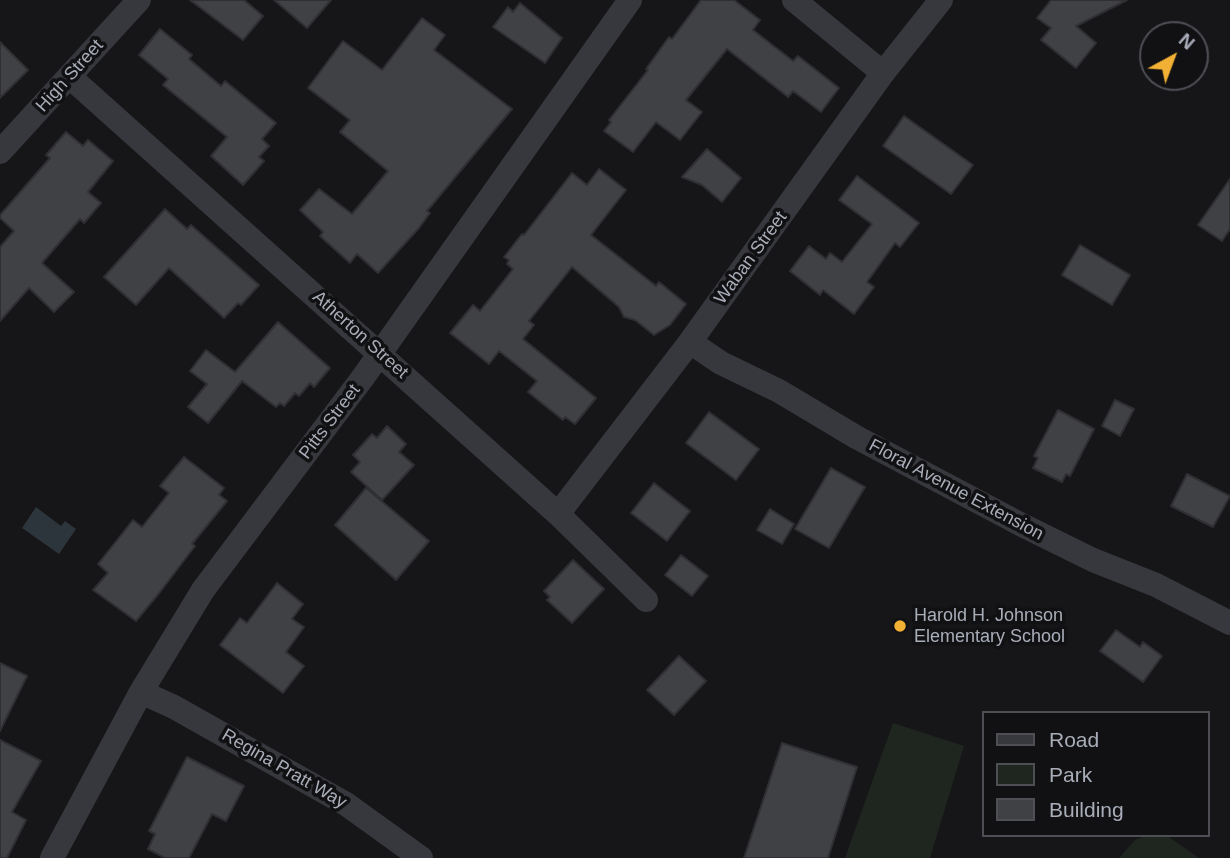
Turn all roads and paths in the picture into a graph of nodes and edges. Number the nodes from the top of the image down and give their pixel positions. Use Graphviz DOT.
graph roads {
  1 [pos="139,0"];
  2 [pos="630,0"];
  3 [pos="794,0"];
  4 [pos="941,0"];
  5 [pos="883,73"];
  6 [pos="70,77"];
  7 [pos="0,152"];
  8 [pos="690,342"];
  9 [pos="380,353"];
  10 [pos="558,514"];
  11 [pos="646,600"];
  12 [pos="1230,623"];
  13 [pos="141,692"];
  14 [pos="52,858"];
  15 [pos="421,858"];
  1 -- 6 [label="street, High Street"];
  2 -- 9 [label="street, Pitts Street"];
  3 -- 5 [label="street"];
  4 -- 5 [label="street, Waban Street"];
  5 -- 8 [label="street, Waban Street"];
  6 -- 7 [label="street, High Street"];
  6 -- 9 [label="street, Atherton Street"];
  8 -- 10 [label="street, Waban Street"];
  8 -- 12 [label="street, Floral Avenue Extension"];
  9 -- 10 [label="street, Atherton Street"];
  9 -- 13 [label="street, Pitts Street"];
  10 -- 11 [label="street, Atherton Street"];
  13 -- 14 [label="street, Pitts Street"];
  13 -- 15 [label="street, Regina Pratt Way"];
}
